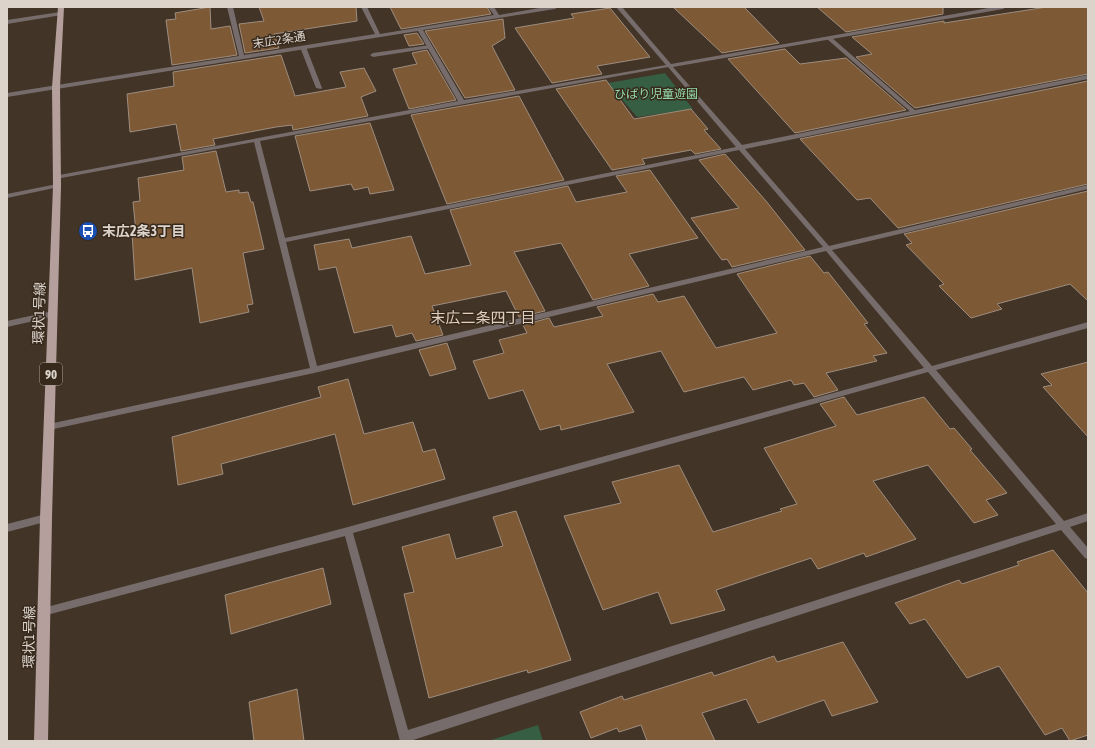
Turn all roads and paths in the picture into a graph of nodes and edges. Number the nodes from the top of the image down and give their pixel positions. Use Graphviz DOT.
graph roads {
  1 [pos="230,7"];
  2 [pos="364,7"];
  3 [pos="491,7"];
  4 [pos="555,7"];
  5 [pos="619,7"];
  6 [pos="1003,7"];
  7 [pos="60,11"];
  8 [pos="497,16"];
  9 [pos="7,22"];
  10 [pos="419,28"];
  11 [pos="378,35"];
  12 [pos="830,38"];
  13 [pos="303,47"];
  14 [pos="430,47"];
  15 [pos="373,55"];
  16 [pos="242,57"];
  17 [pos="669,66"];
  18 [pos="1088,77"];
  19 [pos="56,87"];
  20 [pos="319,88"];
  21 [pos="7,95"];
  22 [pos="462,102"];
  23 [pos="915,113"];
  24 [pos="257,141"];
  25 [pos="740,149"];
  26 [pos="57,182"];
  27 [pos="1088,187"];
  28 [pos="7,196"];
  29 [pos="282,241"];
  30 [pos="828,249"];
  31 [pos="53,314"];
  32 [pos="7,324"];
  33 [pos="1088,325"];
  34 [pos="930,369"];
  35 [pos="314,370"];
  36 [pos="48,427"];
  37 [pos="1088,517"];
  38 [pos="46,518"];
  39 [pos="1063,525"];
  40 [pos="7,528"];
  41 [pos="348,531"];
  42 [pos="1088,555"];
  43 [pos="43,612"];
  44 [pos="404,739"];
  45 [pos="41,741"];
  1 -- 16 [label="street"];
  2 -- 11 [label="street"];
  3 -- 8 [label="street"];
  4 -- 8 [label="street, 末広2条通"];
  5 -- 17 [label="street"];
  6 -- 12 [label="street"];
  7 -- 9 [label="street"];
  7 -- 19 [label="main road, 環状1号線 / 90"];
  8 -- 10 [label="street, 末広2条通"];
  10 -- 11 [label="street, 末広2条通"];
  10 -- 14 [label="street"];
  11 -- 13 [label="street, 末広2条通"];
  12 -- 17 [label="street"];
  12 -- 23 [label="street"];
  13 -- 16 [label="street, 末広2条通"];
  13 -- 20 [label="street"];
  14 -- 15 [label="street"];
  14 -- 22 [label="street"];
  16 -- 19 [label="street, 末広2条通"];
  17 -- 22 [label="street"];
  17 -- 25 [label="street"];
  18 -- 23 [label="street"];
  19 -- 21 [label="street, 末広2条通"];
  19 -- 26 [label="main road, 環状1号線 / 90"];
  22 -- 24 [label="street"];
  23 -- 25 [label="street"];
  24 -- 26 [label="street"];
  24 -- 29 [label="street"];
  25 -- 29 [label="street"];
  25 -- 30 [label="street"];
  26 -- 28 [label="street"];
  26 -- 31 [label="main road, 環状1号線 / 90"];
  27 -- 30 [label="street"];
  29 -- 35 [label="street"];
  30 -- 34 [label="street"];
  30 -- 35 [label="street"];
  31 -- 32 [label="street"];
  31 -- 36 [label="main road, 環状1号線 / 90"];
  33 -- 34 [label="street"];
  34 -- 39 [label="street"];
  34 -- 41 [label="street"];
  35 -- 36 [label="street"];
  36 -- 38 [label="main road, 環状1号線 / 90"];
  37 -- 39 [label="street"];
  38 -- 40 [label="street"];
  38 -- 43 [label="main road, 環状1号線 / 90"];
  39 -- 42 [label="street"];
  39 -- 44 [label="street"];
  41 -- 43 [label="street"];
  41 -- 44 [label="street"];
  43 -- 45 [label="main road, 環状1号線 / 90"];
}
